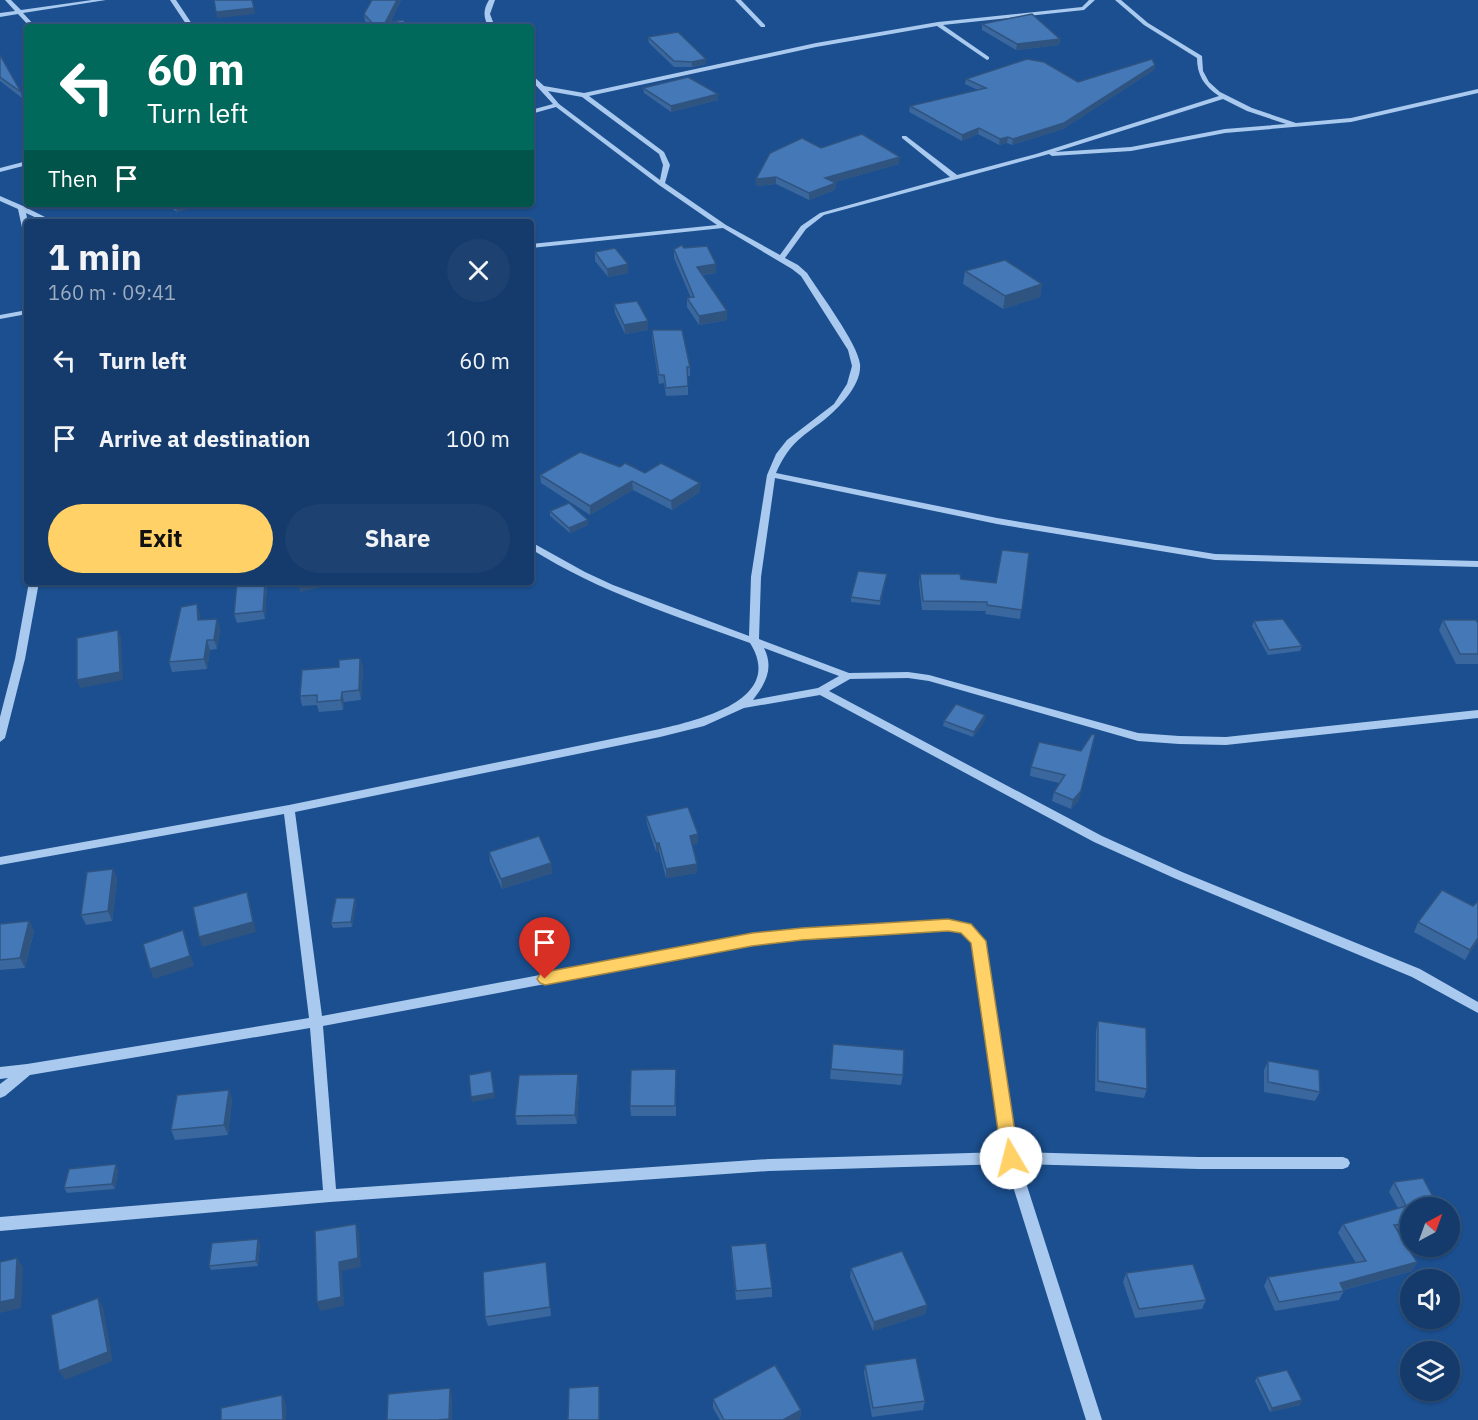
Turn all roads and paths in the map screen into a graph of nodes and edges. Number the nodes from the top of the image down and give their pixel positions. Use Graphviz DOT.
graph roads {
  1 [pos="8,0"];
  2 [pos="104,0"];
  3 [pos="173,0"];
  4 [pos="492,0"];
  5 [pos="738,0"];
  6 [pos="1092,0"];
  7 [pos="1118,0"];
  8 [pos="20,11"];
  9 [pos="0,15"];
  10 [pos="31,24"];
  11 [pos="189,24"];
  12 [pos="490,24"];
  13 [pos="938,24"];
  14 [pos="763,26"];
  15 [pos="987,58"];
  16 [pos="534,79"];
  17 [pos="542,88"];
  18 [pos="1478,92"];
  19 [pos="584,95"];
  20 [pos="1223,97"];
  21 [pos="557,105"];
  22 [pos="534,111"];
  23 [pos="1300,126"];
  24 [pos="904,137"];
  25 [pos="1038,155"];
  26 [pos="24,163"];
  27 [pos="0,170"];
  28 [pos="956,178"];
  29 [pos="661,184"];
  30 [pos="0,198"];
  31 [pos="21,207"];
  32 [pos="45,219"];
  33 [pos="24,221"];
  34 [pos="724,226"];
  35 [pos="534,246"];
  36 [pos="782,258"];
  37 [pos="24,313"];
  38 [pos="0,317"];
  39 [pos="771,474"];
  40 [pos="534,547"];
  41 [pos="1478,564"];
  42 [pos="33,585"];
  43 [pos="754,641"];
  44 [pos="848,676"];
  45 [pos="821,692"];
  46 [pos="742,705"];
  47 [pos="1478,714"];
  48 [pos="0,738"];
  49 [pos="289,809"];
  50 [pos="0,861"];
  51 [pos="1478,1008"];
  52 [pos="316,1022"];
  53 [pos="27,1070"];
  54 [pos="0,1072"];
  55 [pos="0,1092"];
  56 [pos="1011,1158"];
  57 [pos="1343,1163"];
  58 [pos="330,1196"];
  59 [pos="0,1224"];
  60 [pos="1094,1420"];
  1 -- 8 [label="street"];
  2 -- 8 [label="street"];
  3 -- 11 [label="street"];
  4 -- 12 [label="street"];
  5 -- 14 [label="street"];
  6 -- 13 [label="street"];
  7 -- 20 [label="street"];
  8 -- 9 [label="street"];
  8 -- 10 [label="street"];
  13 -- 15 [label="street"];
  13 -- 19 [label="street"];
  16 -- 17 [label="street"];
  17 -- 19 [label="street"];
  17 -- 21 [label="street"];
  18 -- 23 [label="street"];
  19 -- 29 [label="street"];
  20 -- 23 [label="street"];
  20 -- 25 [label="street"];
  21 -- 22 [label="street"];
  21 -- 29 [label="street"];
  23 -- 25 [label="street"];
  24 -- 28 [label="street"];
  25 -- 28 [label="street"];
  26 -- 27 [label="street"];
  28 -- 36 [label="street"];
  29 -- 34 [label="street"];
  30 -- 31 [label="street"];
  31 -- 32 [label="street"];
  31 -- 33 [label="street"];
  34 -- 35 [label="street"];
  34 -- 36 [label="street"];
  36 -- 39 [label="street"];
  37 -- 38 [label="street"];
  39 -- 41 [label="street"];
  39 -- 43 [label="street"];
  40 -- 43 [label="street"];
  42 -- 48 [label="street"];
  43 -- 44 [label="street"];
  43 -- 46 [label="street"];
  44 -- 45 [label="street"];
  44 -- 47 [label="street"];
  45 -- 46 [label="street"];
  45 -- 51 [label="street"];
  46 -- 49 [label="street"];
  49 -- 50 [label="street"];
  49 -- 52 [label="street"];
  52 -- 53 [label="street"];
  52 -- 56 [label="street"];
  52 -- 58 [label="street"];
  53 -- 54 [label="street"];
  53 -- 55 [label="street"];
  56 -- 57 [label="street"];
  56 -- 58 [label="street"];
  56 -- 60 [label="street"];
  58 -- 59 [label="street"];
}
